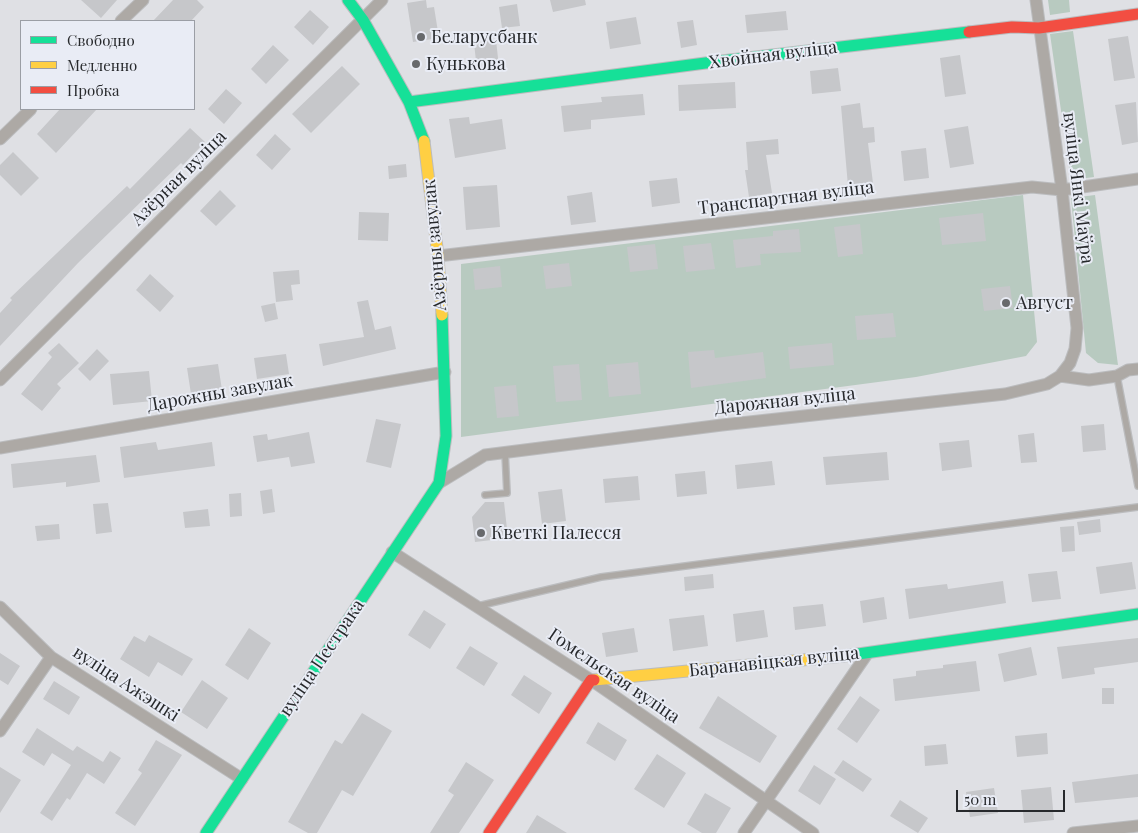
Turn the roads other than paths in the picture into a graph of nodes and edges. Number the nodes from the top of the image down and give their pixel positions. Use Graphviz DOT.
graph roads {
  1 [pos="142,0"];
  2 [pos="348,0"];
  3 [pos="382,0"];
  4 [pos="1036,0"];
  5 [pos="1138,14"];
  6 [pos="122,20"];
  7 [pos="363,20"];
  8 [pos="1039,28"];
  9 [pos="409,102"];
  10 [pos="30,110"];
  11 [pos="0,139"];
  12 [pos="1138,179"];
  13 [pos="1062,190"];
  14 [pos="438,256"];
  15 [pos="1138,369"];
  16 [pos="445,372"];
  17 [pos="1060,376"];
  18 [pos="1117,376"];
  19 [pos="0,380"];
  20 [pos="0,448"];
  21 [pos="505,452"];
  22 [pos="439,483"];
  23 [pos="1138,486"];
  24 [pos="485,495"];
  25 [pos="1138,507"];
  26 [pos="392,552"];
  27 [pos="476,606"];
  28 [pos="0,607"];
  29 [pos="1138,614"];
  30 [pos="867,654"];
  31 [pos="51,657"];
  32 [pos="591,680"];
  33 [pos="0,732"];
  34 [pos="242,779"];
  35 [pos="766,801"];
  36 [pos="1138,826"];
  37 [pos="206,833"];
  38 [pos="489,833"];
  39 [pos="744,833"];
  40 [pos="812,833"];
  41 [pos="1073,833"];
  1 -- 6 [label="street"];
  2 -- 7 [label="street, Азёрны завулак"];
  3 -- 7 [label="street, Азёрная вуліца"];
  4 -- 8 [label="street, вуліца Янкі Маўра"];
  5 -- 8 [label="street, Хвойная вуліца"];
  7 -- 9 [label="street, Азёрны завулак"];
  7 -- 19 [label="street, Азёрная вуліца"];
  8 -- 9 [label="street, Хвойная вуліца"];
  8 -- 13 [label="street, вуліца Янкі Маўра"];
  9 -- 14 [label="street, Азёрны завулак"];
  10 -- 11 [label="street"];
  12 -- 13 [label="street, Транспартная вуліца"];
  13 -- 14 [label="street, Транспартная вуліца"];
  13 -- 17 [label="street, вуліца Янкі Маўра"];
  14 -- 16 [label="street, Азёрны завулак"];
  15 -- 18 [label="street"];
  16 -- 20 [label="street, Дарожны завулак"];
  16 -- 22 [label="street, Азёрны завулак"];
  17 -- 18 [label="street"];
  17 -- 21 [label="street, Дарожная вуліца"];
  18 -- 23 [label="lane"];
  21 -- 22 [label="street, Дарожная вуліца"];
  21 -- 24 [label="lane"];
  22 -- 26 [label="street, вуліца Пестрака"];
  25 -- 27 [label="lane"];
  26 -- 27 [label="street, Гомельская вуліца"];
  26 -- 34 [label="street, вуліца Пестрака"];
  27 -- 32 [label="street, Гомельская вуліца"];
  28 -- 31 [label="street, вуліца Ажэшкі"];
  29 -- 30 [label="street, Баранавіцкая вуліца"];
  30 -- 32 [label="street, Баранавіцкая вуліца"];
  30 -- 35 [label="street"];
  31 -- 33 [label="street"];
  31 -- 34 [label="street, вуліца Ажэшкі"];
  32 -- 35 [label="street, Гомельская вуліца"];
  32 -- 38 [label="street"];
  34 -- 37 [label="street, вуліца Пестрака"];
  35 -- 39 [label="street"];
  35 -- 40 [label="street, Гомельская вуліца"];
  36 -- 41 [label="street"];
}
